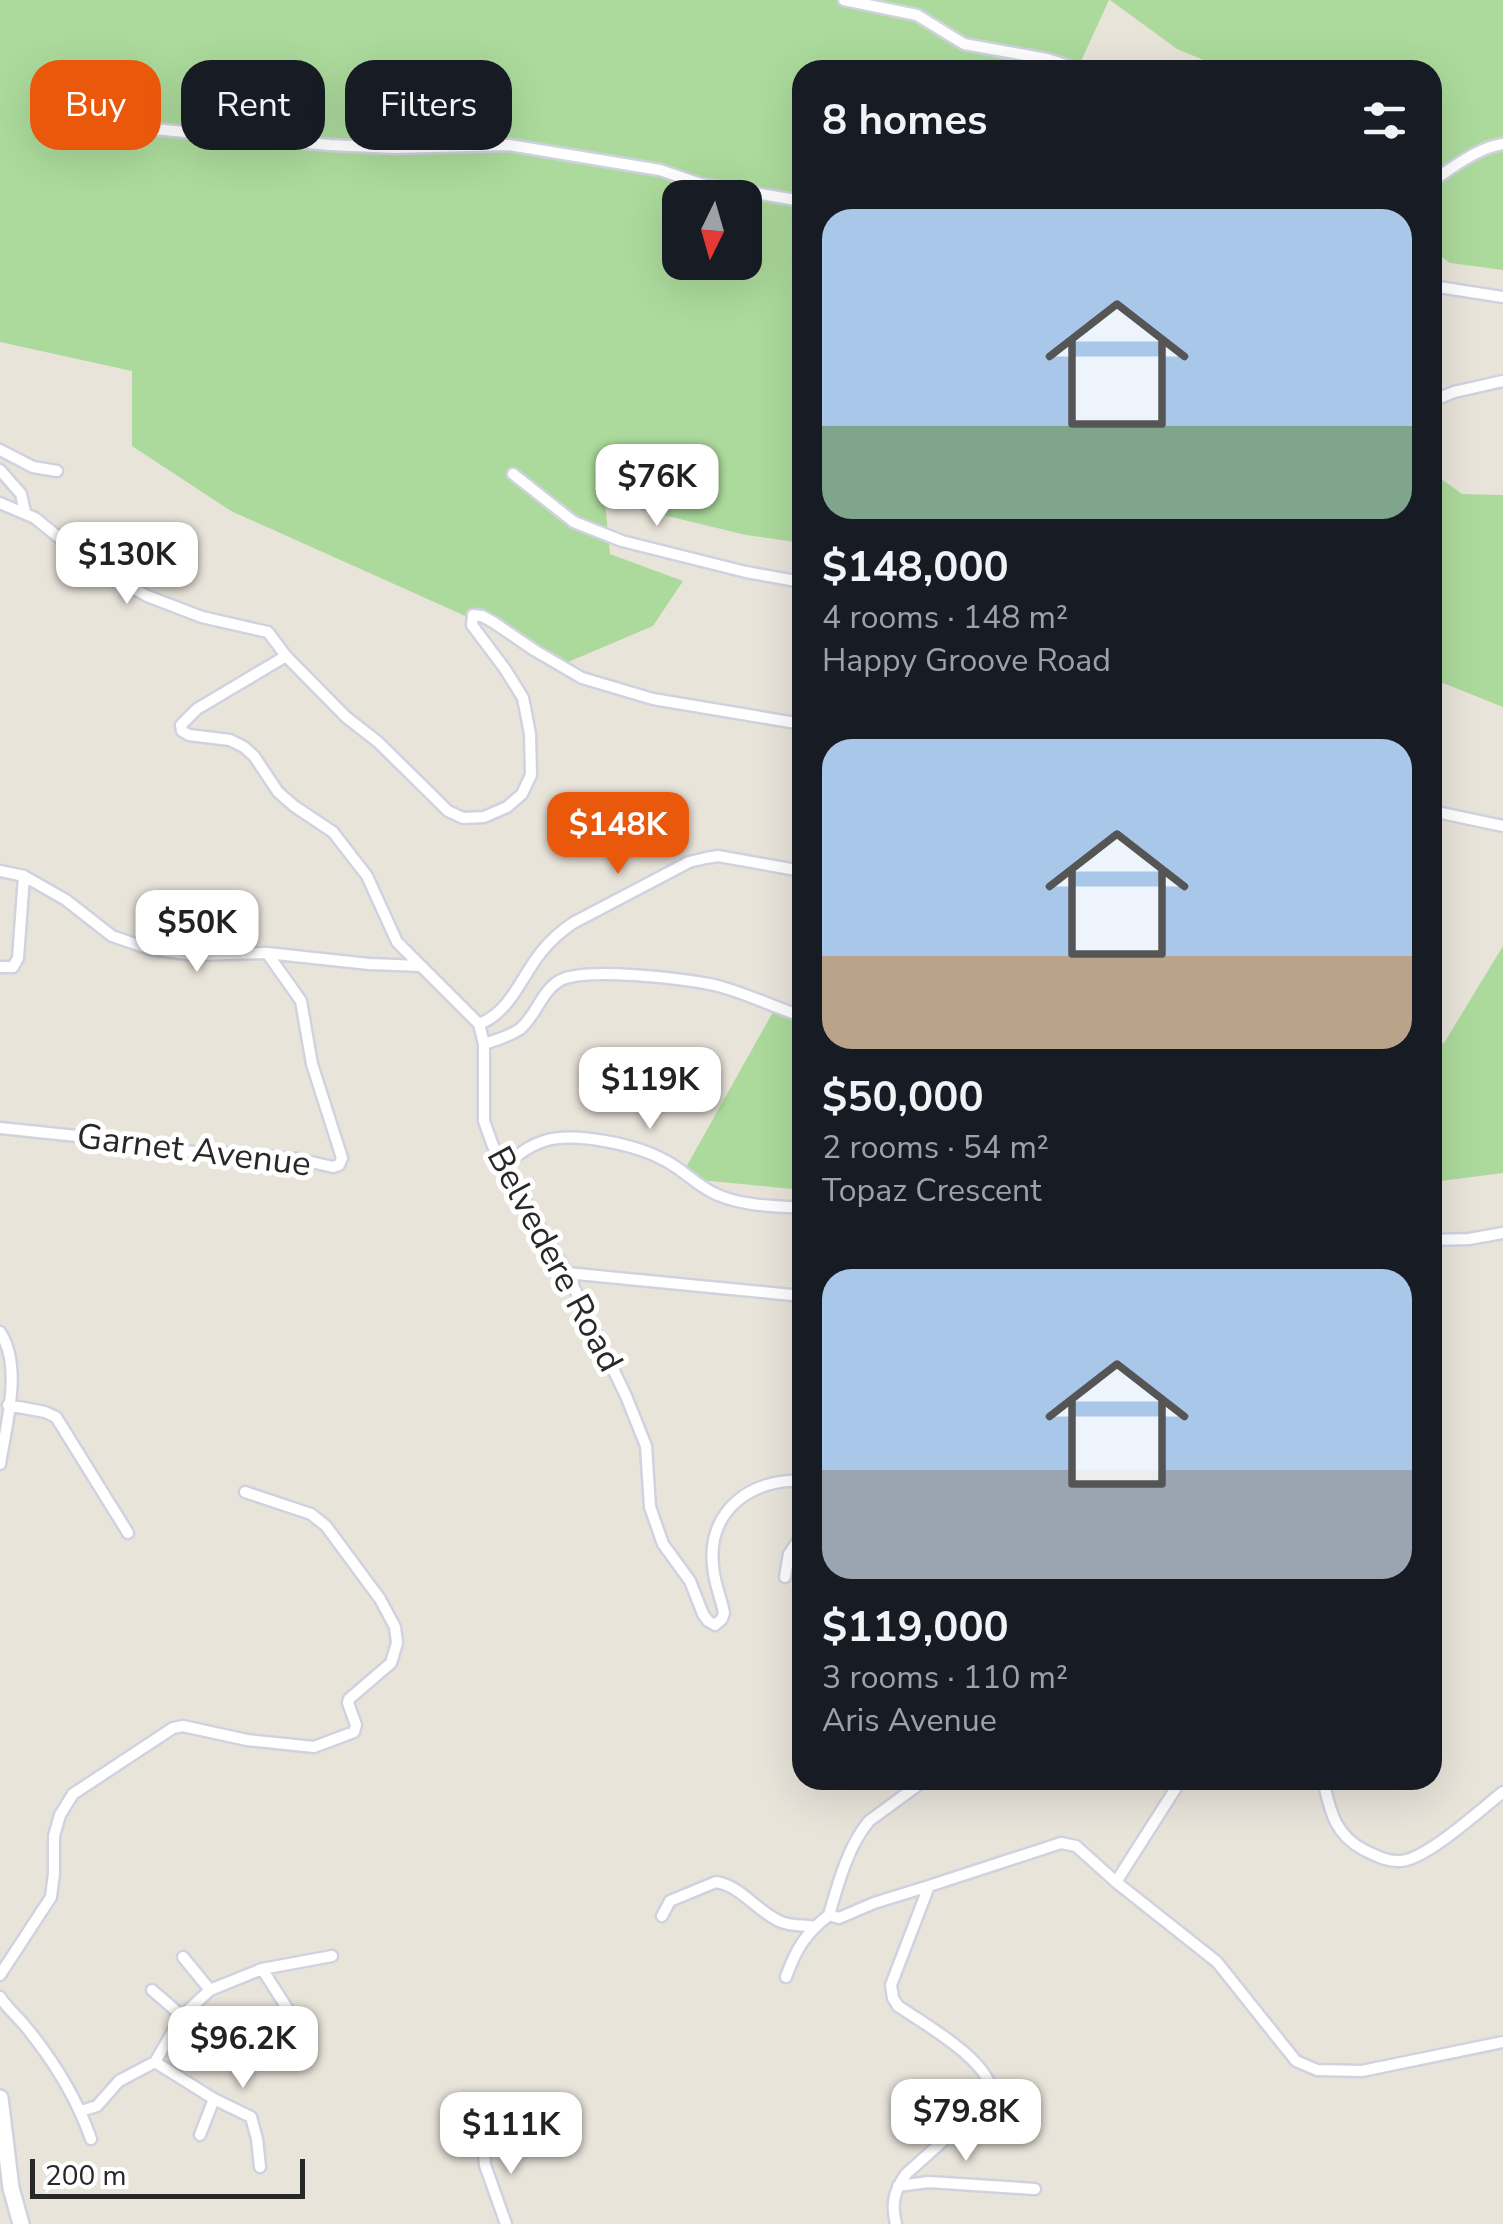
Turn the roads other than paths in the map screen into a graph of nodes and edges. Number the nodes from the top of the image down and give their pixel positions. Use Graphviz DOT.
graph roads {
  1 [pos="844,0"];
  2 [pos="1053,60"];
  3 [pos="161,131"];
  4 [pos="1503,144"];
  5 [pos="1442,174"];
  6 [pos="792,199"];
  7 [pos="1442,288"];
  8 [pos="1503,298"];
  9 [pos="1503,382"];
  10 [pos="1442,397"];
  11 [pos="0,450"];
  12 [pos="0,470"];
  13 [pos="56,471"];
  14 [pos="513,474"];
  15 [pos="0,503"];
  16 [pos="25,512"];
  17 [pos="792,580"];
  18 [pos="286,656"];
  19 [pos="792,722"];
  20 [pos="1442,813"];
  21 [pos="1503,826"];
  22 [pos="792,869"];
  23 [pos="0,871"];
  24 [pos="24,876"];
  25 [pos="267,954"];
  26 [pos="421,966"];
  27 [pos="0,967"];
  28 [pos="792,1012"];
  29 [pos="480,1024"];
  30 [pos="484,1044"];
  31 [pos="0,1128"];
  32 [pos="505,1166"];
  33 [pos="792,1207"];
  34 [pos="1503,1233"];
  35 [pos="1442,1240"];
  36 [pos="567,1273"];
  37 [pos="792,1295"];
  38 [pos="0,1332"];
  39 [pos="8,1405"];
  40 [pos="0,1464"];
  41 [pos="792,1480"];
  42 [pos="245,1492"];
  43 [pos="128,1533"];
  44 [pos="792,1551"];
  45 [pos="785,1578"];
  46 [pos="912,1790"];
  47 [pos="1175,1790"];
  48 [pos="1325,1790"];
  49 [pos="1503,1792"];
  50 [pos="1116,1882"];
  51 [pos="928,1886"];
  52 [pos="829,1915"];
  53 [pos="662,1916"];
  54 [pos="814,1927"];
  55 [pos="182,1956"];
  56 [pos="332,1956"];
  57 [pos="262,1969"];
  58 [pos="0,1975"];
  59 [pos="786,1977"];
  60 [pos="152,1990"];
  61 [pos="210,1990"];
  62 [pos="0,1996"];
  63 [pos="287,2008"];
  64 [pos="182,2016"];
  65 [pos="1503,2042"];
  66 [pos="155,2062"];
  67 [pos="0,2098"];
  68 [pos="214,2099"];
  69 [pos="81,2111"];
  70 [pos="200,2135"];
  71 [pos="484,2136"];
  72 [pos="92,2139"];
  73 [pos="260,2167"];
  74 [pos="898,2186"];
  75 [pos="1035,2189"];
  76 [pos="22,2224"];
  77 [pos="506,2224"];
  78 [pos="896,2224"];
  1 -- 2 [label="street"];
  3 -- 6 [label="street"];
  4 -- 5 [label="street"];
  7 -- 8 [label="street"];
  9 -- 10 [label="street"];
  11 -- 13 [label="street"];
  12 -- 16 [label="street"];
  14 -- 17 [label="street"];
  15 -- 16 [label="street"];
  16 -- 18 [label="street"];
  18 -- 19 [label="street"];
  18 -- 26 [label="street"];
  20 -- 21 [label="street"];
  22 -- 29 [label="street"];
  23 -- 24 [label="street"];
  24 -- 25 [label="street"];
  24 -- 27 [label="street"];
  25 -- 26 [label="street"];
  25 -- 31 [label="street, Garnet Avenue"];
  26 -- 29 [label="street"];
  28 -- 30 [label="street"];
  29 -- 30 [label="street, Belvedere Road"];
  30 -- 32 [label="street, Belvedere Road"];
  32 -- 33 [label="street"];
  32 -- 36 [label="street, Belvedere Road"];
  34 -- 35 [label="street"];
  36 -- 37 [label="street"];
  36 -- 41 [label="street, Belvedere Road"];
  38 -- 39 [label="street"];
  39 -- 40 [label="street"];
  39 -- 43 [label="street"];
  42 -- 58 [label="street"];
  44 -- 45 [label="street"];
  46 -- 52 [label="street"];
  47 -- 50 [label="street"];
  48 -- 49 [label="street"];
  50 -- 51 [label="street"];
  50 -- 65 [label="street"];
  51 -- 52 [label="street"];
  51 -- 74 [label="street"];
  52 -- 54 [label="street"];
  53 -- 54 [label="street"];
  54 -- 59 [label="street"];
  55 -- 61 [label="street"];
  56 -- 57 [label="street"];
  57 -- 61 [label="street"];
  57 -- 63 [label="street"];
  60 -- 64 [label="street"];
  61 -- 64 [label="street"];
  62 -- 69 [label="street"];
  64 -- 66 [label="street"];
  66 -- 68 [label="street"];
  66 -- 69 [label="street"];
  67 -- 76 [label="main road"];
  68 -- 70 [label="street"];
  68 -- 73 [label="street"];
  69 -- 72 [label="street"];
  71 -- 77 [label="street"];
  74 -- 75 [label="street"];
  74 -- 78 [label="street"];
}
